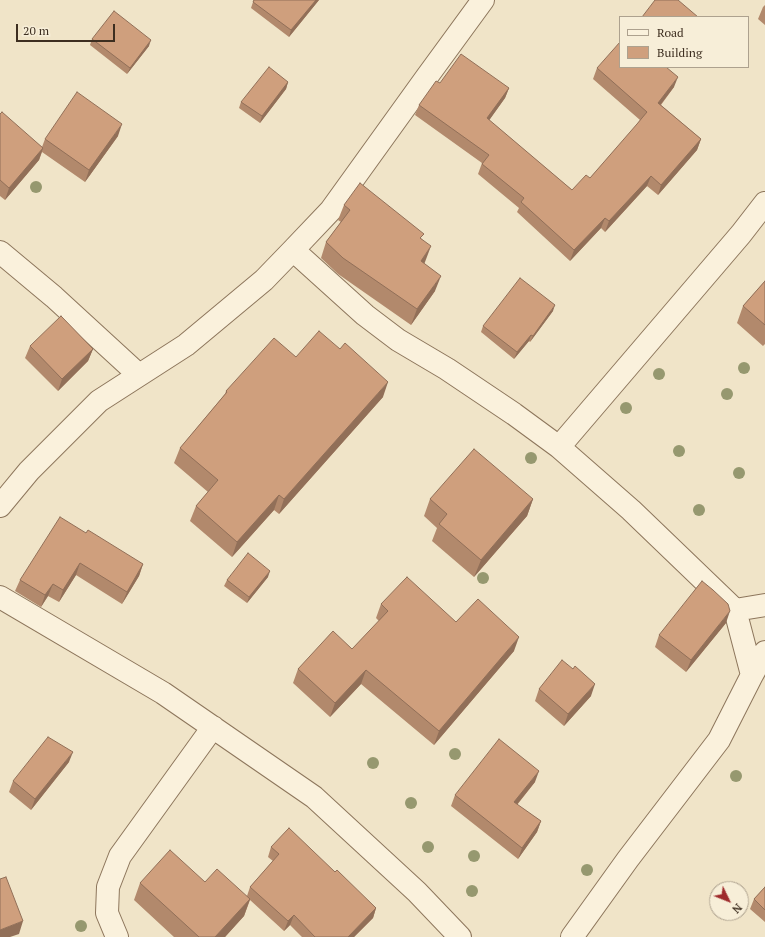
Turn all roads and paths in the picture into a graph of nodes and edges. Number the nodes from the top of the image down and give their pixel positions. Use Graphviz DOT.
graph roads {
  1 [pos="483,0"];
  2 [pos="765,203"];
  3 [pos="293,250"];
  4 [pos="0,252"];
  5 [pos="139,375"];
  6 [pos="559,447"];
  7 [pos="0,506"];
  8 [pos="0,597"];
  9 [pos="765,605"];
  10 [pos="735,610"];
  11 [pos="765,652"];
  12 [pos="752,674"];
  13 [pos="213,727"];
  14 [pos="117,937"];
  15 [pos="460,937"];
  16 [pos="572,937"];
  1 -- 3 [label="street"];
  2 -- 6 [label="street"];
  3 -- 5 [label="street"];
  3 -- 6 [label="street"];
  4 -- 5 [label="street"];
  5 -- 7 [label="street"];
  6 -- 10 [label="street"];
  8 -- 13 [label="street"];
  9 -- 10 [label="street"];
  10 -- 12 [label="street"];
  11 -- 12 [label="street"];
  12 -- 16 [label="street"];
  13 -- 14 [label="street"];
  13 -- 15 [label="street"];
}
